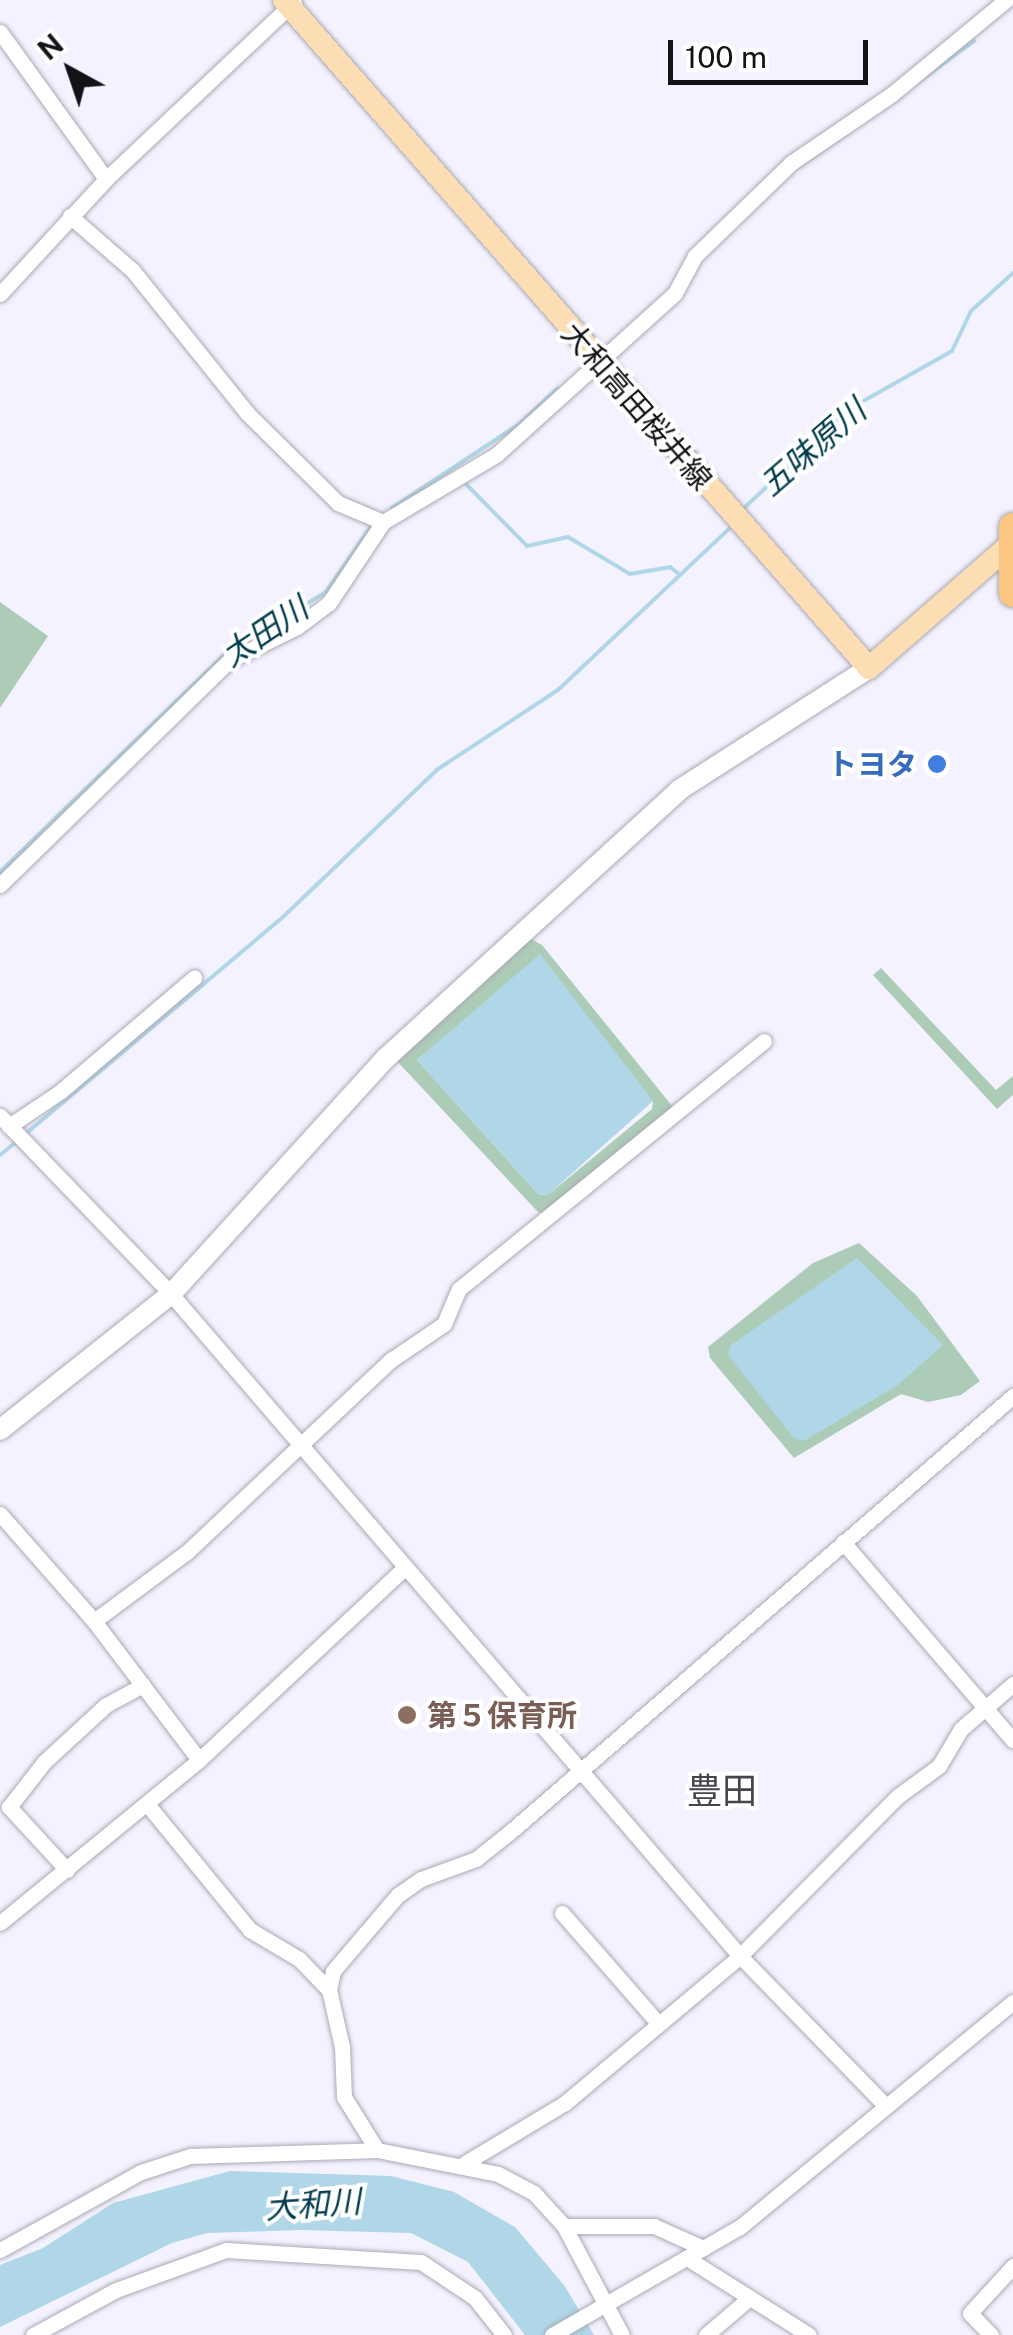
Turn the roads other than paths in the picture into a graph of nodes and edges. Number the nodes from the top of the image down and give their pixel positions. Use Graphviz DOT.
graph roads {
  1 [pos="1006,0"];
  2 [pos="290,2"];
  3 [pos="0,32"];
  4 [pos="106,179"];
  5 [pos="70,216"];
  6 [pos="0,294"];
  7 [pos="599,361"];
  8 [pos="384,522"];
  9 [pos="1012,538"];
  10 [pos="1013,593"];
  11 [pos="869,668"];
  12 [pos="0,885"];
  13 [pos="194,978"];
  14 [pos="764,1042"];
  15 [pos="5,1121"];
  16 [pos="172,1294"];
  17 [pos="1013,1396"];
  18 [pos="0,1430"];
  19 [pos="298,1446"];
  20 [pos="0,1514"];
  21 [pos="843,1542"];
  22 [pos="402,1570"];
  23 [pos="94,1621"];
  24 [pos="1013,1684"];
  25 [pos="142,1686"];
  26 [pos="986,1708"];
  27 [pos="1013,1740"];
  28 [pos="198,1760"];
  29 [pos="577,1772"];
  30 [pos="147,1804"];
  31 [pos="67,1870"];
  32 [pos="562,1914"];
  33 [pos="0,1923"];
  34 [pos="740,1956"];
  35 [pos="329,1990"];
  36 [pos="1013,2002"];
  37 [pos="658,2024"];
  38 [pos="885,2105"];
  39 [pos="377,2150"];
  40 [pos="465,2163"];
  41 [pos="564,2226"];
  42 [pos="704,2248"];
  43 [pos="0,2250"];
  44 [pos="687,2258"];
  45 [pos="1013,2266"];
  46 [pos="747,2300"];
  47 [pos="600,2309"];
  48 [pos="33,2335"];
  49 [pos="504,2335"];
  50 [pos="552,2335"];
  51 [pos="622,2335"];
  52 [pos="706,2335"];
  53 [pos="808,2335"];
  54 [pos="991,2335"];
  1 -- 7 [label="street"];
  2 -- 4 [label="street"];
  2 -- 7 [label="main road, 大和高田桜井線"];
  3 -- 4 [label="street"];
  4 -- 5 [label="street"];
  5 -- 6 [label="street"];
  5 -- 8 [label="street"];
  7 -- 8 [label="street"];
  7 -- 11 [label="main road, 大和高田桜井線"];
  8 -- 12 [label="street"];
  9 -- 10 [label="highway"];
  9 -- 11 [label="main road"];
  11 -- 16 [label="street"];
  13 -- 15 [label="street"];
  14 -- 19 [label="street"];
  15 -- 16 [label="street"];
  16 -- 18 [label="street"];
  16 -- 19 [label="street"];
  17 -- 21 [label="street"];
  19 -- 22 [label="street"];
  19 -- 23 [label="street"];
  20 -- 23 [label="street"];
  21 -- 26 [label="street"];
  21 -- 29 [label="street"];
  22 -- 28 [label="street"];
  22 -- 29 [label="street"];
  23 -- 25 [label="street"];
  24 -- 26 [label="street"];
  25 -- 28 [label="street"];
  25 -- 31 [label="street"];
  26 -- 27 [label="street"];
  26 -- 34 [label="street"];
  28 -- 30 [label="street"];
  29 -- 34 [label="street"];
  29 -- 35 [label="street"];
  30 -- 31 [label="street"];
  30 -- 35 [label="street"];
  31 -- 33 [label="street"];
  32 -- 37 [label="street"];
  34 -- 37 [label="street"];
  34 -- 38 [label="street"];
  35 -- 39 [label="street"];
  36 -- 38 [label="street"];
  37 -- 40 [label="street"];
  38 -- 42 [label="street"];
  39 -- 40 [label="street"];
  39 -- 43 [label="street"];
  40 -- 41 [label="street"];
  41 -- 42 [label="street"];
  41 -- 47 [label="street"];
  42 -- 44 [label="street"];
  44 -- 46 [label="street"];
  44 -- 47 [label="street"];
  45 -- 54 [label="street"];
  46 -- 52 [label="street"];
  46 -- 53 [label="street"];
  47 -- 50 [label="street"];
  47 -- 51 [label="street"];
  48 -- 49 [label="street"];
}
